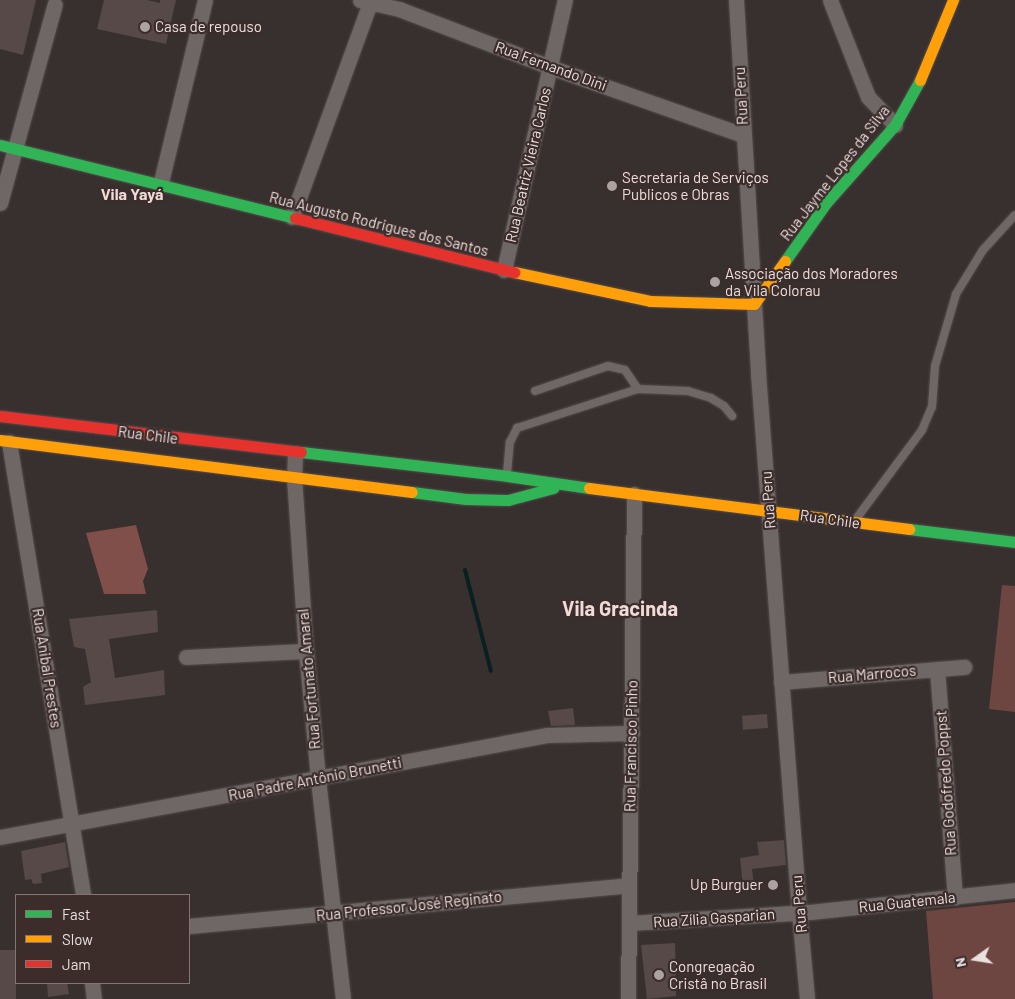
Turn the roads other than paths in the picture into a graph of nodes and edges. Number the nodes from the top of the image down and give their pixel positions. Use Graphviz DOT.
graph roads {
  1 [pos="205,0"];
  2 [pos="565,0"];
  3 [pos="736,0"];
  4 [pos="830,0"];
  5 [pos="953,0"];
  6 [pos="365,1"];
  7 [pos="54,4"];
  8 [pos="401,5"];
  9 [pos="550,66"];
  10 [pos="895,125"];
  11 [pos="743,134"];
  12 [pos="0,145"];
  13 [pos="15,149"];
  14 [pos="160,186"];
  15 [pos="0,203"];
  16 [pos="1015,215"];
  17 [pos="292,217"];
  18 [pos="504,270"];
  19 [pos="754,304"];
  20 [pos="638,389"];
  21 [pos="535,391"];
  22 [pos="0,416"];
  23 [pos="732,416"];
  24 [pos="5,441"];
  25 [pos="295,453"];
  26 [pos="507,476"];
  27 [pos="294,477"];
  28 [pos="586,488"];
  29 [pos="634,494"];
  30 [pos="508,500"];
  31 [pos="768,510"];
  32 [pos="854,522"];
  33 [pos="1015,542"];
  34 [pos="306,651"];
  35 [pos="186,657"];
  36 [pos="964,667"];
  37 [pos="937,669"];
  38 [pos="781,682"];
  39 [pos="632,732"];
  40 [pos="318,779"];
  41 [pos="72,823"];
  42 [pos="0,837"];
  43 [pos="629,885"];
  44 [pos="1015,890"];
  45 [pos="82,894"];
  46 [pos="955,897"];
  47 [pos="799,912"];
  48 [pos="334,914"];
  49 [pos="629,923"];
  50 [pos="190,926"];
  51 [pos="92,984"];
  52 [pos="94,999"];
  53 [pos="343,999"];
  54 [pos="628,999"];
  55 [pos="807,999"];
  1 -- 14 [label="street"];
  2 -- 9 [label="street, Rua Beatriz Vieira Carlos"];
  3 -- 11 [label="street, Rua Peru"];
  4 -- 10 [label="street"];
  5 -- 10 [label="main road, Rua Jayme Lopes da Silva"];
  6 -- 8 [label="street, Rua Fernando Dini"];
  6 -- 17 [label="street"];
  7 -- 13 [label="street"];
  8 -- 9 [label="street, Rua Fernando Dini"];
  9 -- 11 [label="street, Rua Fernando Dini"];
  9 -- 18 [label="street, Rua Beatriz Vieira Carlos"];
  10 -- 19 [label="main road, Rua Jayme Lopes da Silva"];
  11 -- 19 [label="street, Rua Peru"];
  12 -- 13 [label="main road, Rua Augusto Rodrigues dos Santos"];
  13 -- 14 [label="main road, Rua Augusto Rodrigues dos Santos"];
  13 -- 15 [label="street"];
  14 -- 17 [label="main road, Rua Augusto Rodrigues dos Santos"];
  16 -- 32 [label="lane"];
  17 -- 18 [label="main road, Rua Augusto Rodrigues dos Santos"];
  18 -- 19 [label="main road, Rua Augusto Rodrigues dos Santos"];
  19 -- 31 [label="street, Rua Peru"];
  20 -- 21 [label="lane"];
  20 -- 23 [label="lane"];
  20 -- 26 [label="lane"];
  22 -- 25 [label="main road, Rua Chile"];
  24 -- 27 [label="main road, Rua Chile"];
  24 -- 41 [label="street, Rua Anibal Prestes"];
  25 -- 26 [label="main road, Rua Chile"];
  25 -- 27 [label="street"];
  26 -- 28 [label="main road, Rua Chile"];
  26 -- 30 [label="main road"];
  27 -- 30 [label="main road, Rua Chile"];
  27 -- 34 [label="street, Rua Fortunato Amaral"];
  28 -- 29 [label="main road, Rua Chile"];
  28 -- 30 [label="main road, Rua Chile"];
  29 -- 31 [label="main road, Rua Chile"];
  29 -- 39 [label="street, Rua Francisco Pinho"];
  31 -- 32 [label="main road, Rua Chile"];
  31 -- 38 [label="street, Rua Peru"];
  32 -- 33 [label="main road, Rua Chile"];
  34 -- 35 [label="street"];
  34 -- 40 [label="street, Rua Fortunato Amaral"];
  36 -- 37 [label="street, Rua Marrocos"];
  37 -- 38 [label="street, Rua Marrocos"];
  37 -- 46 [label="street, Rua Godofredo Poppst"];
  38 -- 47 [label="street, Rua Peru"];
  39 -- 40 [label="street, Rua Padre Antônio Brunetti"];
  39 -- 43 [label="street, Rua Francisco Pinho"];
  40 -- 41 [label="street, Rua Padre Antônio Brunetti"];
  40 -- 48 [label="street, Rua Fortunato Amaral"];
  41 -- 42 [label="street, Rua Padre Antônio Brunetti"];
  41 -- 45 [label="street, Rua Anibal Prestes"];
  43 -- 48 [label="street, Rua Professor José Reginato"];
  43 -- 49 [label="street, Rua Francisco Pinho"];
  44 -- 46 [label="street, Rua Guatemala"];
  46 -- 47 [label="street, Rua Guatemala"];
  47 -- 49 [label="street, Rua Zília Gasparian"];
  47 -- 55 [label="street, Rua Peru"];
  48 -- 50 [label="street, Rua Professor José Reginato"];
  48 -- 53 [label="street, Rua Fortunato Amaral"];
  49 -- 54 [label="street, Rua Francisco Pinho"];
  51 -- 52 [label="street"];
}
